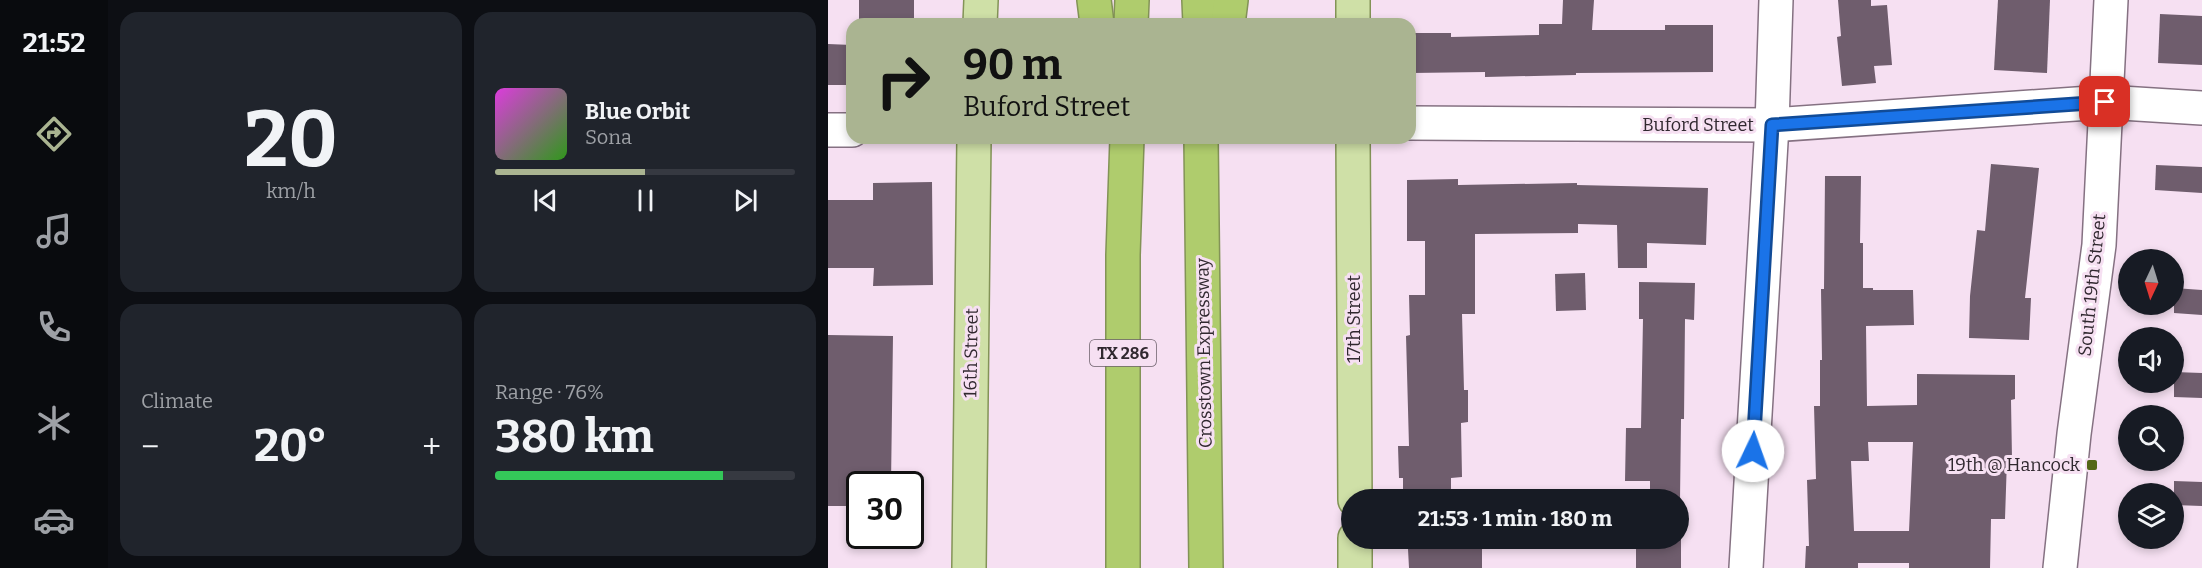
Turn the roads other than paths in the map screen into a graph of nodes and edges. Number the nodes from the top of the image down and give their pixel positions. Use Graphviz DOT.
graph roads {
  1 [pos="981,0"];
  2 [pos="1094,0"];
  3 [pos="1132,0"];
  4 [pos="1199,0"];
  5 [pos="1231,0"];
  6 [pos="1353,0"];
  7 [pos="1776,0"];
  8 [pos="2111,0"];
  9 [pos="980,18"];
  10 [pos="1096,18"];
  11 [pos="1131,18"];
  12 [pos="1200,18"];
  13 [pos="1229,18"];
  14 [pos="1353,18"];
  15 [pos="2105,102"];
  16 [pos="2202,108"];
  17 [pos="1416,123"];
  18 [pos="1772,125"];
  19 [pos="828,130"];
  20 [pos="846,130"];
  21 [pos="974,144"];
  22 [pos="1111,144"];
  23 [pos="1127,144"];
  24 [pos="1201,144"];
  25 [pos="1212,144"];
  26 [pos="1353,144"];
  27 [pos="1202,220"];
  28 [pos="1123,255"];
  29 [pos="1355,489"];
  30 [pos="1355,549"];
  31 [pos="969,568"];
  32 [pos="1123,568"];
  33 [pos="1206,568"];
  34 [pos="1355,568"];
  35 [pos="1746,568"];
  36 [pos="2060,568"];
  1 -- 9 [label="main road"];
  2 -- 10 [label="highway"];
  3 -- 11 [label="highway"];
  4 -- 12 [label="highway"];
  5 -- 13 [label="highway"];
  6 -- 14 [label="main road"];
  7 -- 18 [label="street"];
  8 -- 15 [label="street, South 19th Street"];
  15 -- 16 [label="street, Buford Street"];
  15 -- 18 [label="street, Buford Street"];
  15 -- 36 [label="street, South 19th Street"];
  17 -- 18 [label="street, Buford Street"];
  18 -- 35 [label="street"];
  19 -- 20 [label="street"];
  21 -- 31 [label="main road, 16th Street"];
  22 -- 28 [label="highway"];
  23 -- 28 [label="highway, TX 286"];
  24 -- 27 [label="highway, Crosstown Expressway"];
  25 -- 27 [label="highway"];
  26 -- 29 [label="main road, 17th Street"];
  27 -- 33 [label="highway, Crosstown Expressway"];
  28 -- 32 [label="highway, TX 286"];
  30 -- 34 [label="main road"];
}
